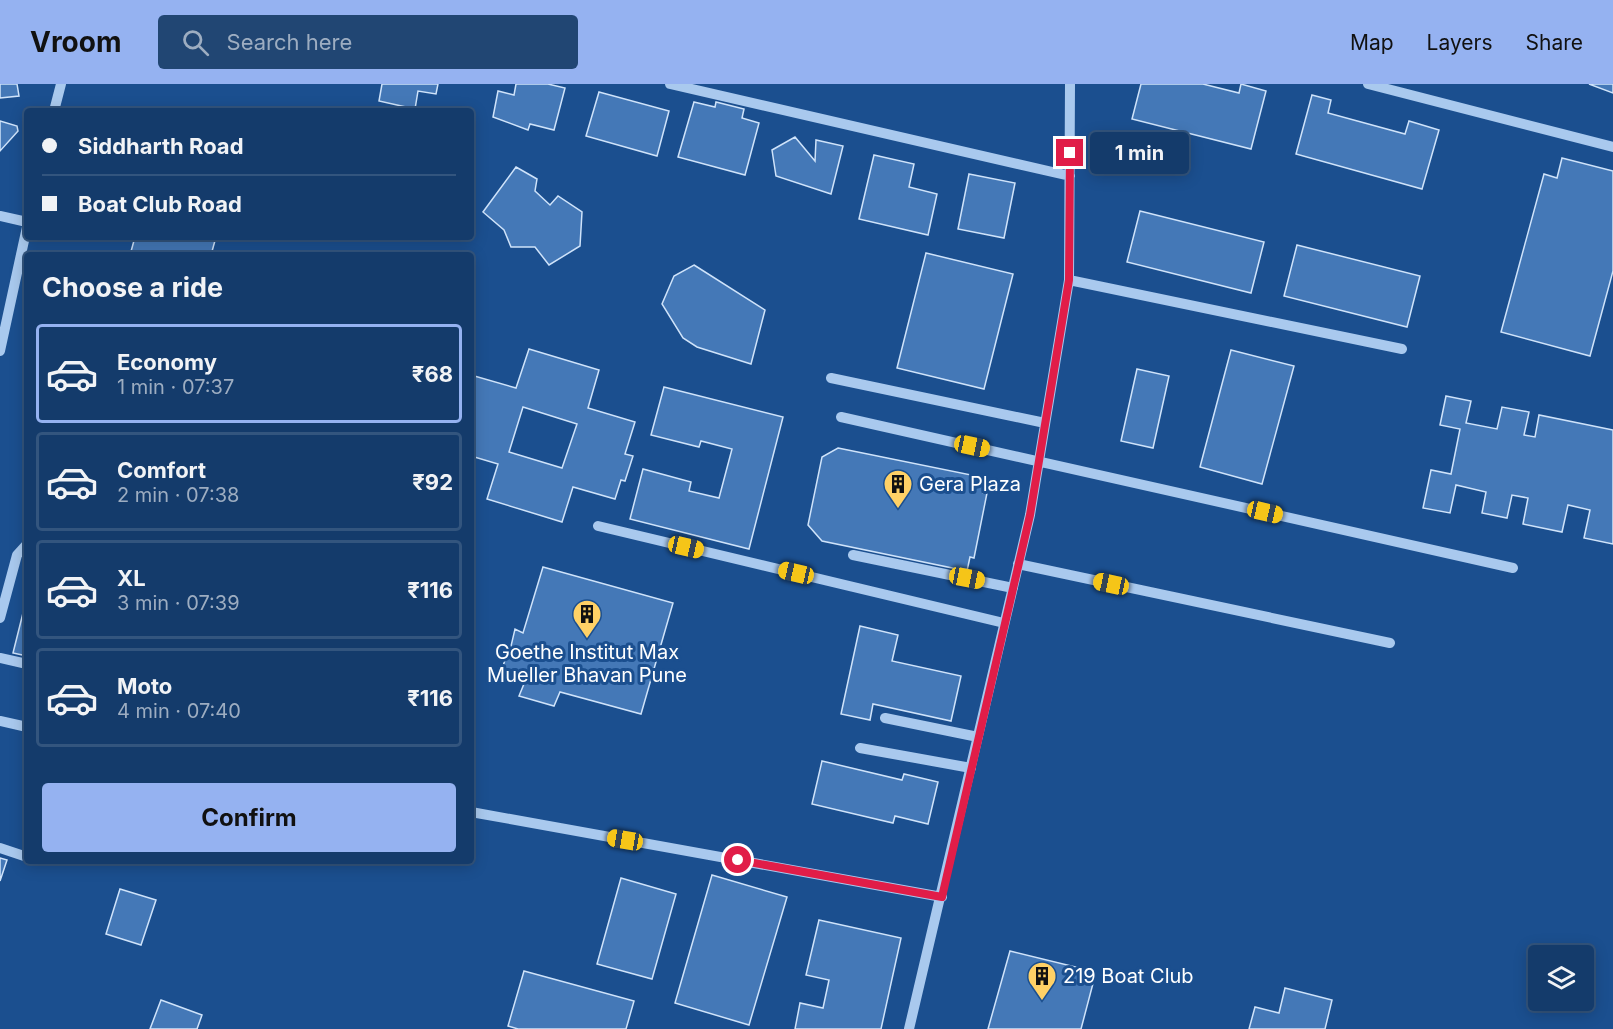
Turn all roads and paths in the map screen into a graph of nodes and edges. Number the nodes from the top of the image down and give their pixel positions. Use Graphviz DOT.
graph roads {
  1 [pos="61,84"];
  2 [pos="670,84"];
  3 [pos="1070,84"];
  4 [pos="1368,84"];
  5 [pos="55,108"];
  6 [pos="1613,147"];
  7 [pos="1070,176"];
  8 [pos="0,216"];
  9 [pos="24,221"];
  10 [pos="24,240"];
  11 [pos="1069,280"];
  12 [pos="1402,349"];
  13 [pos="0,351"];
  14 [pos="831,378"];
  15 [pos="841,417"];
  16 [pos="1045,423"];
  17 [pos="1039,460"];
  18 [pos="598,526"];
  19 [pos="24,547"];
  20 [pos="853,555"];
  21 [pos="1018,564"];
  22 [pos="1513,568"];
  23 [pos="1013,588"];
  24 [pos="0,618"];
  25 [pos="1004,623"];
  26 [pos="1390,643"];
  27 [pos="0,658"];
  28 [pos="24,663"];
  29 [pos="885,718"];
  30 [pos="0,721"];
  31 [pos="24,726"];
  32 [pos="978,737"];
  33 [pos="860,748"];
  34 [pos="971,768"];
  35 [pos="474,813"];
  36 [pos="0,848"];
  37 [pos="24,856"];
  38 [pos="942,897"];
  39 [pos="909,1029"];
  1 -- 5 [label="street"];
  2 -- 7 [label="street"];
  3 -- 7 [label="street"];
  4 -- 6 [label="street"];
  7 -- 11 [label="street"];
  8 -- 9 [label="street"];
  10 -- 13 [label="street"];
  11 -- 12 [label="street"];
  11 -- 16 [label="street"];
  14 -- 16 [label="street"];
  15 -- 17 [label="street"];
  16 -- 17 [label="street"];
  17 -- 21 [label="street"];
  17 -- 22 [label="street"];
  18 -- 25 [label="street"];
  19 -- 24 [label="street"];
  20 -- 23 [label="street"];
  21 -- 23 [label="street"];
  21 -- 26 [label="street"];
  23 -- 25 [label="street"];
  25 -- 32 [label="street"];
  27 -- 28 [label="street"];
  29 -- 32 [label="street"];
  30 -- 31 [label="street"];
  32 -- 34 [label="street"];
  33 -- 34 [label="street"];
  34 -- 38 [label="street"];
  35 -- 38 [label="street"];
  36 -- 37 [label="street"];
  38 -- 39 [label="street"];
}
